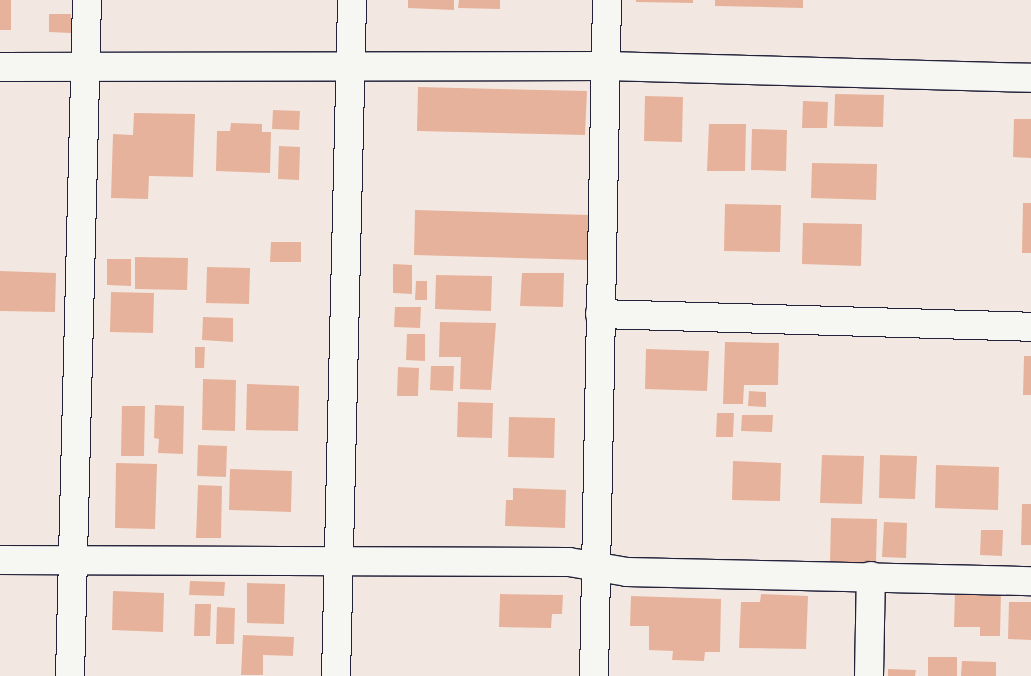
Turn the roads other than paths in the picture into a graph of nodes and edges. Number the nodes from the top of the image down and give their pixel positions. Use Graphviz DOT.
graph roads {
  1 [pos="87,0"];
  2 [pos="352,0"];
  3 [pos="607,0"];
  4 [pos="351,66"];
  5 [pos="606,66"];
  6 [pos="0,67"];
  7 [pos="86,67"];
  8 [pos="1031,78"];
  9 [pos="600,314"];
  10 [pos="1031,327"];
  11 [pos="0,560"];
  12 [pos="73,560"];
  13 [pos="339,563"];
  14 [pos="595,567"];
  15 [pos="871,576"];
  16 [pos="1031,582"];
  17 [pos="70,676"];
  18 [pos="336,676"];
  19 [pos="594,676"];
  20 [pos="868,676"];
  1 -- 7 [label="street"];
  2 -- 4 [label="street"];
  3 -- 5 [label="street"];
  4 -- 5 [label="street"];
  4 -- 7 [label="street"];
  4 -- 13 [label="street"];
  5 -- 8 [label="street"];
  5 -- 9 [label="street"];
  6 -- 7 [label="street"];
  7 -- 12 [label="street"];
  9 -- 10 [label="street"];
  9 -- 14 [label="street"];
  11 -- 12 [label="street"];
  12 -- 13 [label="street"];
  12 -- 17 [label="street"];
  13 -- 14 [label="street"];
  13 -- 18 [label="street"];
  14 -- 15 [label="street"];
  14 -- 19 [label="street"];
  15 -- 16 [label="street"];
  15 -- 20 [label="street"];
}
